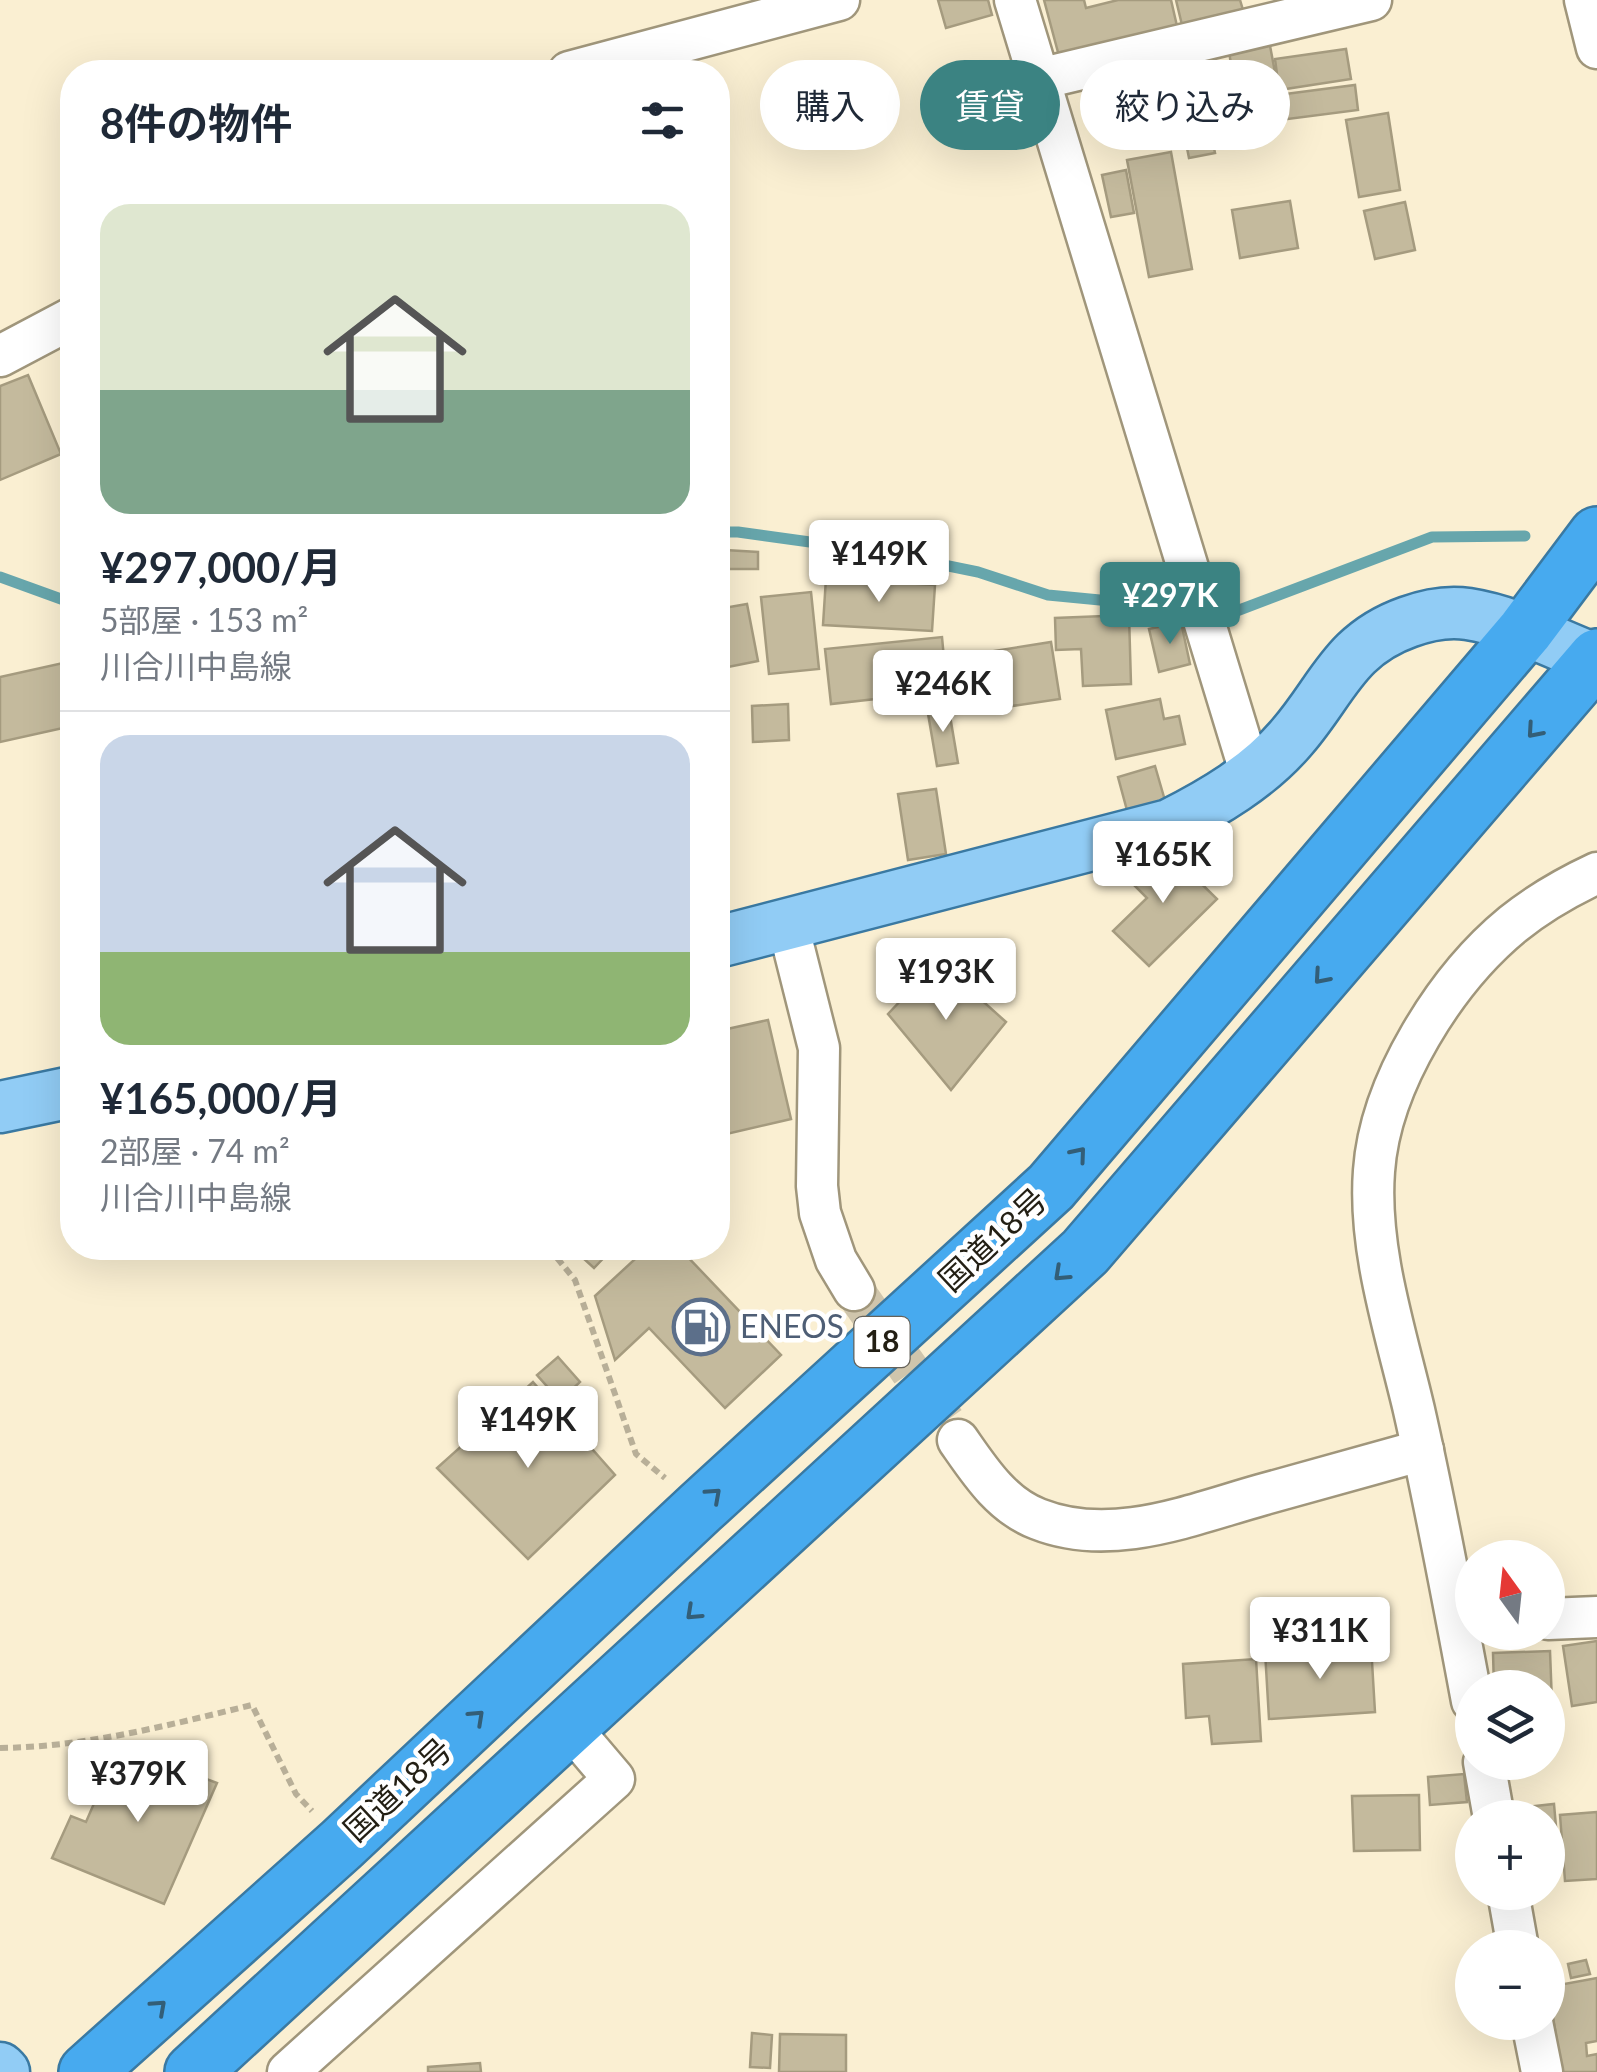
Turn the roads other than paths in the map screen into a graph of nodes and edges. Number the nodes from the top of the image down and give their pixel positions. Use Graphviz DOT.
graph roads {
  1 [pos="840,0"];
  2 [pos="1015,0"];
  3 [pos="1371,0"];
  4 [pos="1586,0"];
  5 [pos="1597,48"];
  6 [pos="614,60"];
  7 [pos="1033,60"];
  8 [pos="1060,74"];
  9 [pos="1060,148"];
  10 [pos="60,324"];
  11 [pos="0,356"];
  12 [pos="1597,534"];
  13 [pos="1525,631"];
  14 [pos="1596,659"];
  15 [pos="1251,775"];
  16 [pos="1597,873"];
  17 [pos="788,926"];
  18 [pos="730,939"];
  19 [pos="60,1094"];
  20 [pos="0,1107"];
  21 [pos="854,1290"];
  22 [pos="958,1440"];
  23 [pos="1423,1450"];
  24 [pos="1455,1582"];
  25 [pos="1597,1617"];
  26 [pos="1565,1618"];
  27 [pos="569,1726"];
  28 [pos="1536,2040"];
  29 [pos="87,2072"];
  30 [pos="193,2072"];
  31 [pos="288,2072"];
  32 [pos="1542,2072"];
  1 -- 6 [label="street"];
  2 -- 7 [label="street"];
  3 -- 8 [label="street"];
  4 -- 5 [label="street"];
  9 -- 15 [label="street"];
  10 -- 11 [label="street"];
  12 -- 13 [label="highway, 国道18号 / 18"];
  13 -- 14 [label="main road"];
  13 -- 15 [label="main road"];
  29 -- 13 [label="highway, 国道18号 / 18, one-way"];
  14 -- 27 [label="highway, 18, one-way"];
  15 -- 17 [label="main road"];
  16 -- 23 [label="street"];
  17 -- 18 [label="main road"];
  17 -- 21 [label="street"];
  19 -- 20 [label="main road"];
  22 -- 23 [label="street"];
  23 -- 24 [label="street"];
  25 -- 26 [label="street"];
  27 -- 30 [label="highway, 18"];
  27 -- 31 [label="street"];
  28 -- 32 [label="street"];
}
